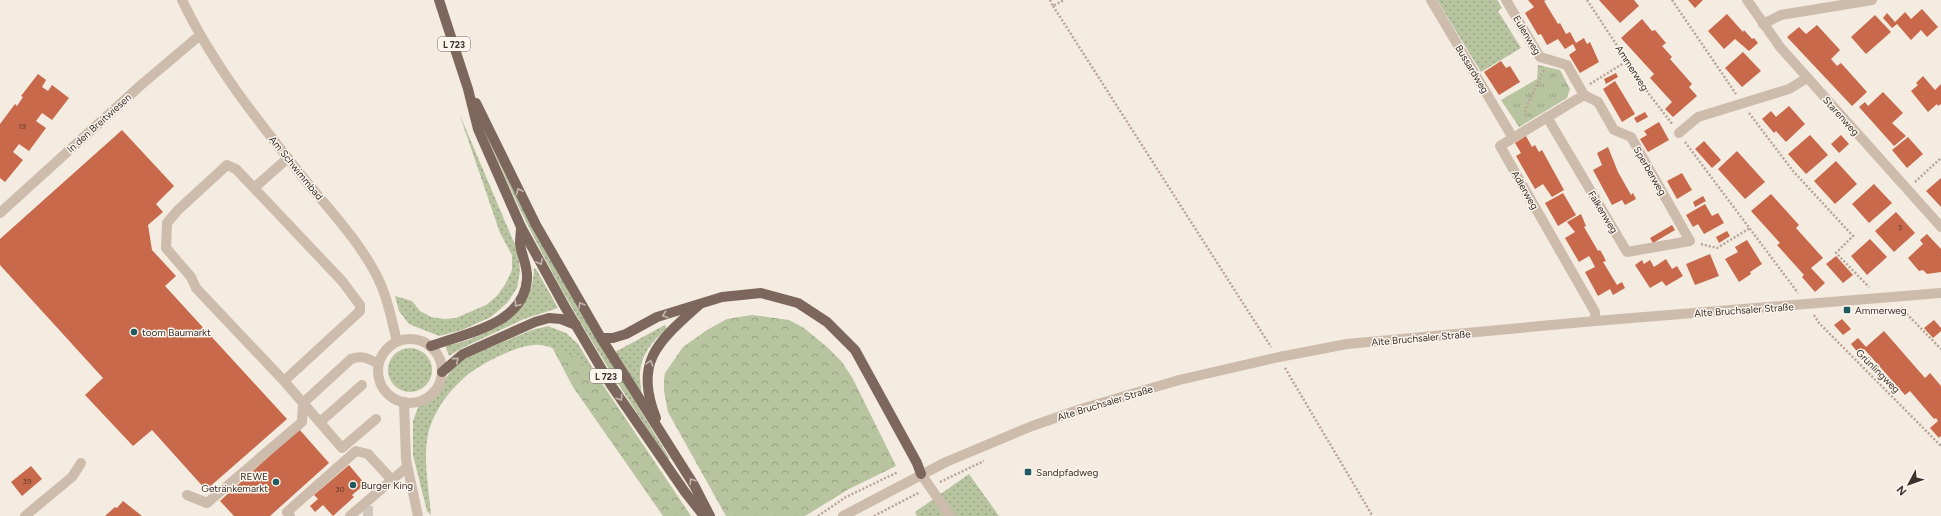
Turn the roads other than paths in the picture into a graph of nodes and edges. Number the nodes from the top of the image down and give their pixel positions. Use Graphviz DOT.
graph roads {
  1 [pos="182,0"];
  2 [pos="439,0"];
  3 [pos="1431,0"];
  4 [pos="1506,0"];
  5 [pos="1747,0"];
  6 [pos="1872,0"];
  7 [pos="1763,24"];
  8 [pos="199,36"];
  9 [pos="1807,78"];
  10 [pos="468,89"];
  11 [pos="1583,92"];
  12 [pos="1547,117"];
  13 [pos="1679,133"];
  14 [pos="1513,138"];
  15 [pos="288,158"];
  16 [pos="254,188"];
  17 [pos="1,211"];
  18 [pos="521,227"];
  19 [pos="1941,227"];
  20 [pos="1690,241"];
  21 [pos="1941,293"];
  22 [pos="702,302"];
  23 [pos="1595,321"];
  24 [pos="577,326"];
  25 [pos="601,338"];
  26 [pos="397,341"];
  27 [pos="431,346"];
  28 [pos="378,364"];
  29 [pos="442,372"];
  30 [pos="284,381"];
  31 [pos="362,385"];
  32 [pos="404,402"];
  33 [pos="303,403"];
  34 [pos="376,419"];
  35 [pos="320,422"];
  36 [pos="665,440"];
  37 [pos="81,463"];
  38 [pos="407,467"];
  39 [pos="921,474"];
  40 [pos="392,480"];
  41 [pos="187,495"];
  42 [pos="24,516"];
  43 [pos="290,516"];
  44 [pos="350,516"];
  45 [pos="418,516"];
  46 [pos="704,516"];
  47 [pos="710,516"];
  48 [pos="843,516"];
  49 [pos="950,516"];
  1 -- 8 [label="street, Am Schwimmbad"];
  2 -- 10 [label="main road, L 723"];
  3 -- 14 [label="street, Bussardweg"];
  4 -- 11 [label="street, Eulenweg"];
  5 -- 7 [label="street, Starenweg"];
  6 -- 7 [label="street"];
  7 -- 9 [label="street, Starenweg"];
  8 -- 15 [label="street, Am Schwimmbad"];
  8 -- 17 [label="street, In den Breitwiesen"];
  9 -- 13 [label="street"];
  9 -- 19 [label="street, Starenweg"];
  10 -- 18 [label="main road, L 723"];
  25 -- 10 [label="main road, L 723, one-way"];
  11 -- 12 [label="street, Adlerweg"];
  11 -- 20 [label="street, Sperberweg"];
  12 -- 14 [label="street, Adlerweg"];
  12 -- 20 [label="street, Falkenweg"];
  14 -- 23 [label="street, Adlerweg"];
  15 -- 16 [label="street"];
  15 -- 26 [label="street, Am Schwimmbad"];
  16 -- 30 [label="street"];
  16 -- 30 [label="street"];
  18 -- 24 [label="main road, L 723, one-way"];
  18 -- 27 [label="main road, one-way"];
  21 -- 23 [label="street, Alte Bruchsaler Straße"];
  22 -- 25 [label="main road, one-way"];
  36 -- 22 [label="main road, one-way"];
  22 -- 39 [label="main road"];
  23 -- 39 [label="street, Alte Bruchsaler Straße"];
  29 -- 24 [label="main road, one-way"];
  24 -- 46 [label="main road, L 723, one-way"];
  25 -- 36 [label="main road, L 723"];
  26 -- 27 [label="street"];
  26 -- 28 [label="street"];
  27 -- 29 [label="street"];
  28 -- 32 [label="street"];
  28 -- 33 [label="street"];
  29 -- 32 [label="street"];
  30 -- 33 [label="street"];
  31 -- 35 [label="street"];
  32 -- 38 [label="street"];
  33 -- 35 [label="street"];
  33 -- 41 [label="street"];
  34 -- 35 [label="street"];
  47 -- 36 [label="main road, L 723, one-way"];
  37 -- 42 [label="street"];
  38 -- 40 [label="street"];
  38 -- 45 [label="street"];
  39 -- 48 [label="street, Alte Bruchsaler Straße"];
  39 -- 49 [label="street"];
  40 -- 43 [label="street"];
  40 -- 44 [label="street"];
}
